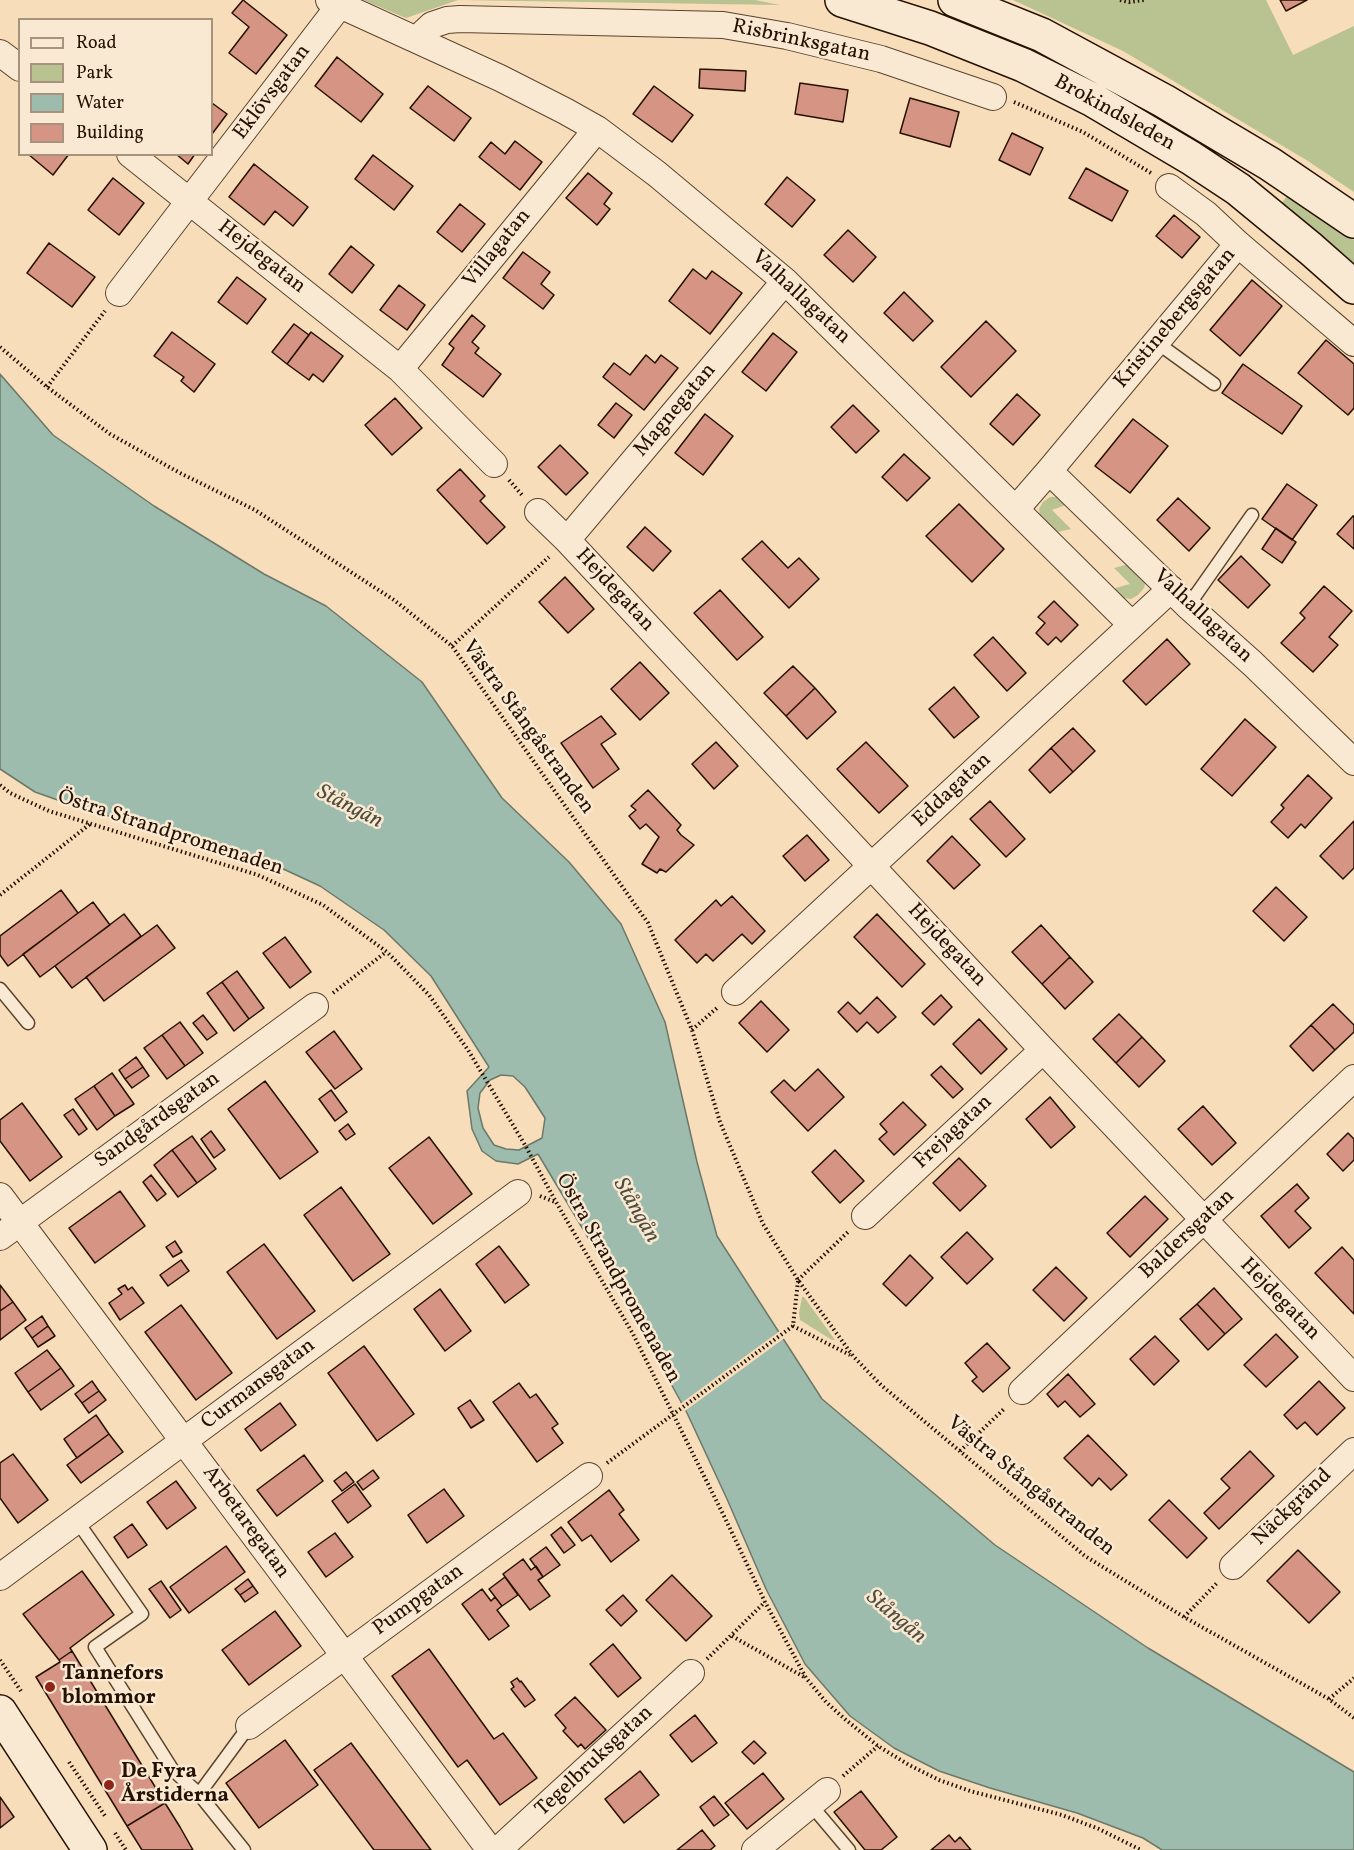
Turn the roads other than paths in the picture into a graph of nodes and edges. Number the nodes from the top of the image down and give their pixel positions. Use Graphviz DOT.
graph roads {
  1 [pos="842,0"];
  2 [pos="955,0"];
  3 [pos="334,3"];
  4 [pos="417,39"];
  5 [pos="0,53"];
  6 [pos="18,66"];
  7 [pos="993,97"];
  8 [pos="597,129"];
  9 [pos="132,156"];
  10 [pos="1169,187"];
  11 [pos="190,202"];
  12 [pos="1354,220"];
  13 [pos="1238,244"];
  14 [pos="785,281"];
  15 [pos="1354,287"];
  16 [pos="119,293"];
  17 [pos="1156,342"];
  18 [pos="1354,343"];
  19 [pos="400,369"];
  20 [pos="1214,384"];
  21 [pos="494,464"];
  22 [pos="1049,471"];
  23 [pos="1016,509"];
  24 [pos="538,512"];
  25 [pos="1252,515"];
  26 [pos="567,540"];
  27 [pos="1180,598"];
  28 [pos="1132,625"];
  29 [pos="1354,762"];
  30 [pos="871,866"];
  31 [pos="0,989"];
  32 [pos="735,992"];
  33 [pos="315,1006"];
  34 [pos="28,1023"];
  35 [pos="1043,1050"];
  36 [pos="1354,1078"];
  37 [pos="518,1193"];
  38 [pos="0,1196"];
  39 [pos="865,1216"];
  40 [pos="1203,1220"];
  41 [pos="9,1230"];
  42 [pos="1354,1378"];
  43 [pos="1022,1391"];
  44 [pos="184,1441"];
  45 [pos="1354,1451"];
  46 [pos="589,1476"];
  47 [pos="77,1521"];
  48 [pos="1233,1566"];
  49 [pos="0,1577"];
  50 [pos="344,1657"];
  51 [pos="691,1673"];
  52 [pos="0,1712"];
  53 [pos="249,1725"];
  54 [pos="200,1794"];
  55 [pos="819,1798"];
  56 [pos="90,1850"];
  57 [pos="244,1850"];
  58 [pos="489,1850"];
  59 [pos="498,1850"];
  60 [pos="755,1850"];
  61 [pos="849,1850"];
  1 -- 15 [label="main road, Brokindsleden"];
  2 -- 12 [label="main road, Brokindsleden"];
  3 -- 4 [label="street"];
  3 -- 11 [label="street, Eklövsgatan"];
  4 -- 7 [label="street, Risbrinksgatan"];
  4 -- 8 [label="street, Valhallagatan"];
  5 -- 6 [label="street"];
  8 -- 14 [label="street, Valhallagatan"];
  8 -- 19 [label="street, Villagatan"];
  9 -- 11 [label="street, Hejdegatan"];
  10 -- 13 [label="street"];
  11 -- 16 [label="street, Eklövsgatan"];
  11 -- 19 [label="street, Hejdegatan"];
  13 -- 17 [label="street, Kristinebergsgatan"];
  13 -- 18 [label="street, Kristinebergsgatan"];
  14 -- 23 [label="street, Valhallagatan"];
  14 -- 26 [label="street, Magnegatan"];
  17 -- 20 [label="lane"];
  17 -- 22 [label="street, Kristinebergsgatan"];
  19 -- 21 [label="street, Hejdegatan"];
  22 -- 23 [label="street, Kristinebergsgatan"];
  22 -- 27 [label="street, Valhallagatan"];
  23 -- 28 [label="street, Valhallagatan"];
  24 -- 26 [label="street, Hejdegatan"];
  25 -- 27 [label="lane"];
  26 -- 30 [label="street, Hejdegatan"];
  27 -- 28 [label="street, Eddagatan"];
  27 -- 29 [label="street, Valhallagatan"];
  28 -- 30 [label="street, Eddagatan"];
  30 -- 32 [label="street, Eddagatan"];
  30 -- 35 [label="street, Hejdegatan"];
  31 -- 34 [label="lane"];
  33 -- 41 [label="street, Sandgårdsgatan"];
  35 -- 39 [label="street, Frejagatan"];
  35 -- 40 [label="street, Hejdegatan"];
  36 -- 40 [label="street, Baldersgatan"];
  37 -- 44 [label="street, Curmansgatan"];
  38 -- 41 [label="street, Arbetaregatan"];
  40 -- 42 [label="street, Hejdegatan"];
  40 -- 43 [label="street, Baldersgatan"];
  41 -- 44 [label="street, Arbetaregatan"];
  44 -- 47 [label="street, Curmansgatan"];
  44 -- 50 [label="street, Arbetaregatan"];
  45 -- 48 [label="street, Näckgränd"];
  46 -- 50 [label="street, Pumpgatan"];
  47 -- 49 [label="street, Curmansgatan"];
  47 -- 54 [label="lane"];
  50 -- 53 [label="street, Pumpgatan"];
  50 -- 58 [label="street, Arbetaregatan"];
  51 -- 59 [label="street, Tegelbruksgatan"];
  52 -- 56 [label="main road"];
  53 -- 54 [label="lane"];
  54 -- 57 [label="lane"];
  55 -- 60 [label="street"];
  55 -- 61 [label="lane"];
}
